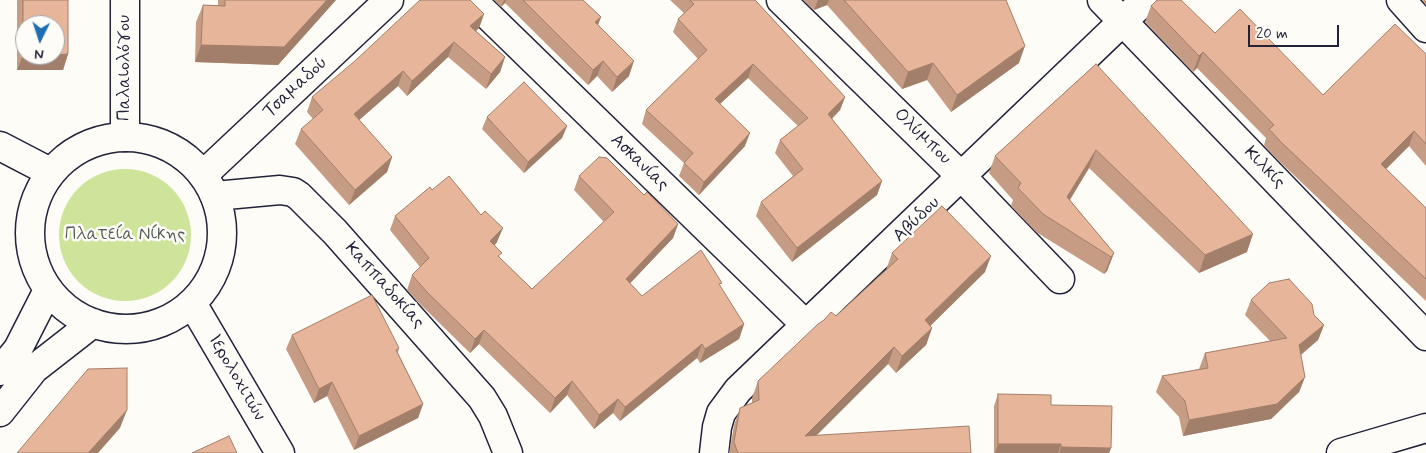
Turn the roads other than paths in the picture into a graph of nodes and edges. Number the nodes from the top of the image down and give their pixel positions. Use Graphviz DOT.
graph roads {
  1 [pos="125,0"];
  2 [pos="389,0"];
  3 [pos="472,0"];
  4 [pos="780,0"];
  5 [pos="1102,0"];
  6 [pos="1145,0"];
  7 [pos="1401,0"];
  8 [pos="1122,21"];
  9 [pos="1426,28"];
  10 [pos="125,137"];
  11 [pos="0,146"];
  12 [pos="50,172"];
  13 [pos="962,176"];
  14 [pos="209,186"];
  15 [pos="1060,279"];
  16 [pos="48,290"];
  17 [pos="192,303"];
  18 [pos="93,323"];
  19 [pos="807,326"];
  20 [pos="1426,336"];
  21 [pos="0,371"];
  22 [pos="0,412"];
  23 [pos="1416,438"];
  24 [pos="280,453"];
  25 [pos="508,453"];
  26 [pos="714,453"];
  27 [pos="1340,453"];
  1 -- 10 [label="street, Παλαιολόγου"];
  2 -- 14 [label="street, Τσαμαδού"];
  3 -- 19 [label="street, Ασκανίας"];
  4 -- 13 [label="street, Ολύμπου"];
  5 -- 8 [label="street, Κιλκίς"];
  6 -- 8 [label="street, Αβύδου"];
  7 -- 9 [label="street"];
  8 -- 13 [label="street, Αβύδου"];
  8 -- 20 [label="street, Κιλκίς"];
  10 -- 12 [label="street"];
  10 -- 14 [label="street"];
  11 -- 12 [label="street"];
  12 -- 16 [label="street"];
  13 -- 15 [label="street, Ολύμπου"];
  13 -- 19 [label="street, Αβύδου"];
  14 -- 17 [label="street"];
  14 -- 25 [label="street, Καππαδοκίας"];
  16 -- 18 [label="street"];
  16 -- 21 [label="street"];
  17 -- 18 [label="street"];
  17 -- 24 [label="street, Ιερολοχιτών"];
  18 -- 22 [label="street"];
  19 -- 26 [label="street, Αβύδου"];
  23 -- 27 [label="street"];
}
